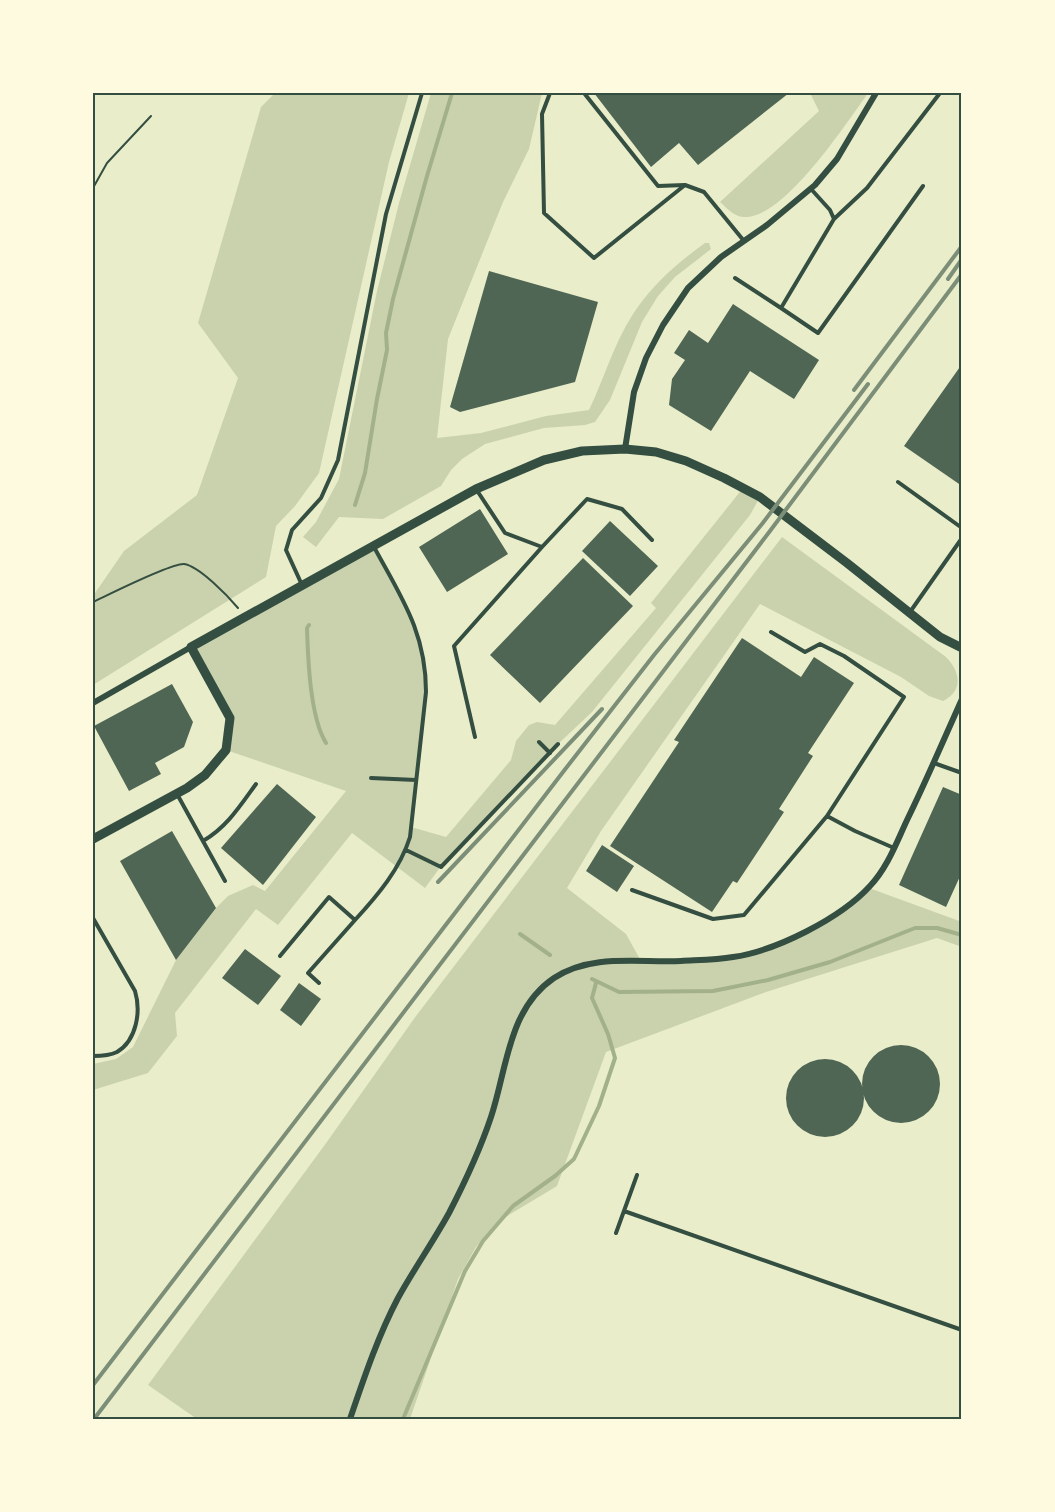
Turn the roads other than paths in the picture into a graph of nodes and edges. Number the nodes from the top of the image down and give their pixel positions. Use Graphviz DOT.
graph roads {
  1 [pos="422,93"];
  2 [pos="550,93"];
  3 [pos="584,93"];
  4 [pos="876,93"];
  5 [pos="940,93"];
  6 [pos="685,185"];
  7 [pos="923,186"];
  8 [pos="811,188"];
  9 [pos="834,219"];
  10 [pos="744,241"];
  11 [pos="735,278"];
  12 [pos="782,308"];
  13 [pos="625,449"];
  14 [pos="898,482"];
  15 [pos="476,489"];
  16 [pos="962,528"];
  17 [pos="962,538"];
  18 [pos="652,540"];
  19 [pos="374,546"];
  20 [pos="542,547"];
  21 [pos="302,586"];
  22 [pos="909,613"];
  23 [pos="771,632"];
  24 [pos="191,647"];
  25 [pos="962,648"];
  26 [pos="962,699"];
  27 [pos="93,704"];
  28 [pos="475,737"];
  29 [pos="539,742"];
  30 [pos="558,744"];
  31 [pos="550,753"];
  32 [pos="934,763"];
  33 [pos="962,773"];
  34 [pos="371,778"];
  35 [pos="416,780"];
  36 [pos="256,784"];
  37 [pos="177,793"];
  38 [pos="826,816"];
  39 [pos="93,839"];
  40 [pos="203,841"];
  41 [pos="894,848"];
  42 [pos="406,850"];
  43 [pos="225,881"];
  44 [pos="632,890"];
  45 [pos="93,918"];
  46 [pos="355,920"];
  47 [pos="279,956"];
  48 [pos="319,983"];
  49 [pos="93,1056"];
  50 [pos="637,1175"];
  51 [pos="624,1211"];
  52 [pos="616,1233"];
  53 [pos="962,1330"];
  54 [pos="350,1419"];
  1 -- 21 [label="lane"];
  2 -- 6 [label="lane"];
  3 -- 6 [label="lane"];
  4 -- 8 [label="street"];
  5 -- 9 [label="lane"];
  6 -- 10 [label="lane"];
  7 -- 12 [label="lane"];
  8 -- 9 [label="lane"];
  8 -- 10 [label="street"];
  9 -- 12 [label="lane"];
  10 -- 13 [label="street"];
  11 -- 12 [label="lane"];
  13 -- 15 [label="street"];
  13 -- 22 [label="street"];
  14 -- 16 [label="lane"];
  15 -- 19 [label="street"];
  15 -- 20 [label="lane"];
  17 -- 22 [label="lane"];
  18 -- 20 [label="lane"];
  19 -- 21 [label="street"];
  19 -- 35 [label="lane"];
  20 -- 28 [label="lane"];
  21 -- 24 [label="street"];
  22 -- 25 [label="street"];
  23 -- 38 [label="lane"];
  24 -- 27 [label="street"];
  24 -- 37 [label="street"];
  26 -- 32 [label="street"];
  29 -- 31 [label="lane"];
  30 -- 31 [label="lane"];
  31 -- 42 [label="lane"];
  32 -- 33 [label="lane"];
  32 -- 41 [label="street"];
  34 -- 35 [label="lane"];
  35 -- 42 [label="lane"];
  36 -- 40 [label="lane"];
  37 -- 39 [label="street"];
  37 -- 40 [label="lane"];
  38 -- 41 [label="lane"];
  38 -- 44 [label="lane"];
  40 -- 43 [label="lane"];
  41 -- 54 [label="street"];
  42 -- 46 [label="lane"];
  45 -- 49 [label="lane"];
  46 -- 47 [label="lane"];
  46 -- 48 [label="lane"];
  50 -- 51 [label="lane"];
  51 -- 52 [label="lane"];
  51 -- 53 [label="lane"];
}
